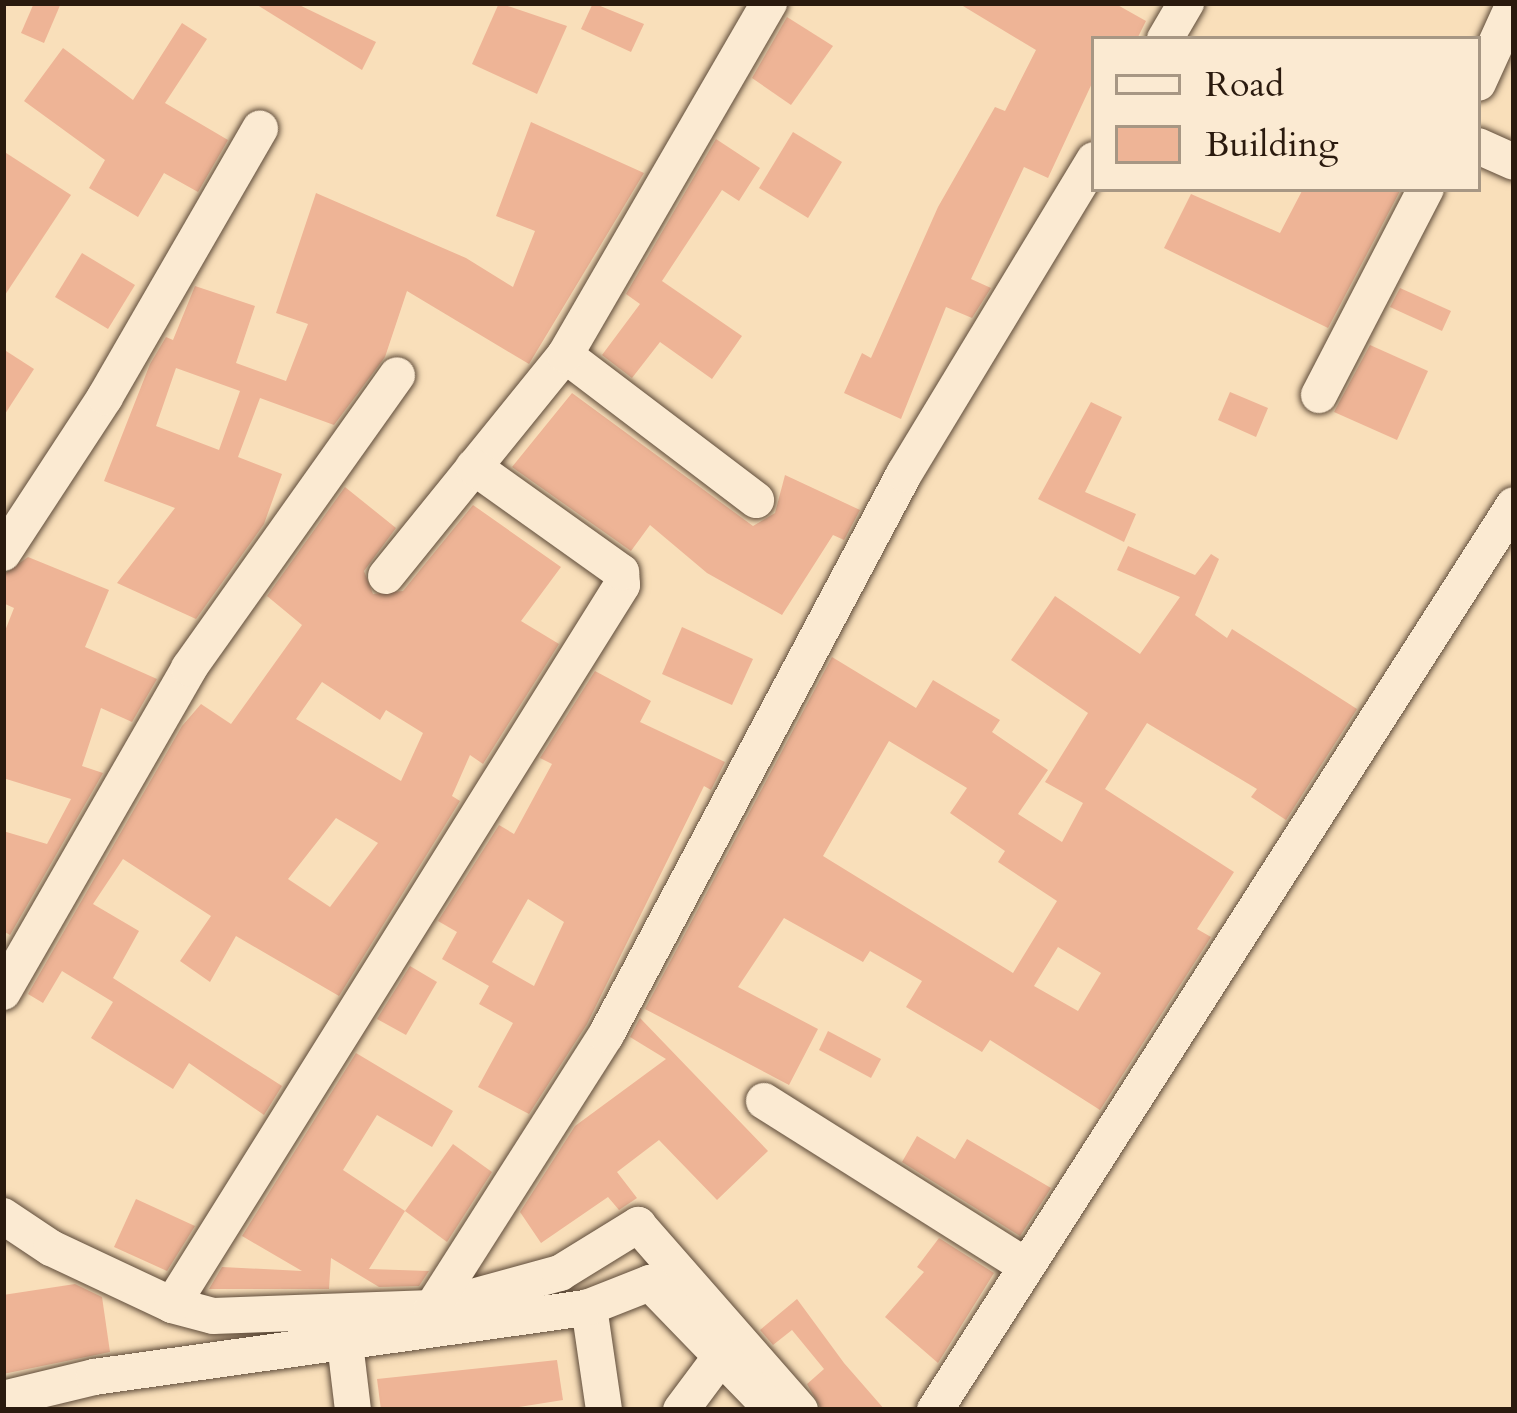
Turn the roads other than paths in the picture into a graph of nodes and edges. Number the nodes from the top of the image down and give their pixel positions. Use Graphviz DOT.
graph roads {
  1 [pos="769,3"];
  2 [pos="1186,3"];
  3 [pos="1514,4"];
  4 [pos="1167,36"];
  5 [pos="1481,76"];
  6 [pos="260,129"];
  7 [pos="1481,147"];
  8 [pos="1514,162"];
  9 [pos="1091,165"];
  10 [pos="1424,192"];
  11 [pos="565,355"];
  12 [pos="397,376"];
  13 [pos="1319,395"];
  14 [pos="474,467"];
  15 [pos="756,500"];
  16 [pos="1514,505"];
  17 [pos="5,546"];
  18 [pos="386,576"];
  19 [pos="3,992"];
  20 [pos="764,1101"];
  21 [pos="3,1216"];
  22 [pos="1024,1265"];
  23 [pos="172,1305"];
  24 [pos="589,1307"];
  25 [pos="432,1308"];
  26 [pos="345,1343"];
  27 [pos="719,1359"];
  28 [pos="97,1394"];
  29 [pos="3,1399"];
  30 [pos="353,1410"];
  31 [pos="604,1410"];
  32 [pos="681,1410"];
  33 [pos="773,1410"];
  34 [pos="800,1410"];
  35 [pos="934,1410"];
  1 -- 11 [label="street"];
  2 -- 4 [label="street"];
  3 -- 5 [label="street"];
  6 -- 17 [label="street"];
  7 -- 8 [label="street"];
  9 -- 25 [label="street"];
  10 -- 13 [label="street"];
  11 -- 14 [label="street"];
  11 -- 15 [label="street"];
  12 -- 19 [label="street"];
  14 -- 18 [label="street"];
  14 -- 23 [label="street"];
  16 -- 22 [label="street"];
  20 -- 22 [label="street"];
  21 -- 23 [label="street"];
  22 -- 35 [label="street"];
  23 -- 25 [label="street"];
  24 -- 26 [label="street"];
  24 -- 27 [label="street"];
  24 -- 31 [label="street"];
  25 -- 34 [label="street"];
  26 -- 28 [label="street"];
  26 -- 30 [label="street"];
  27 -- 32 [label="street"];
  27 -- 33 [label="street"];
  28 -- 29 [label="street"];
}
